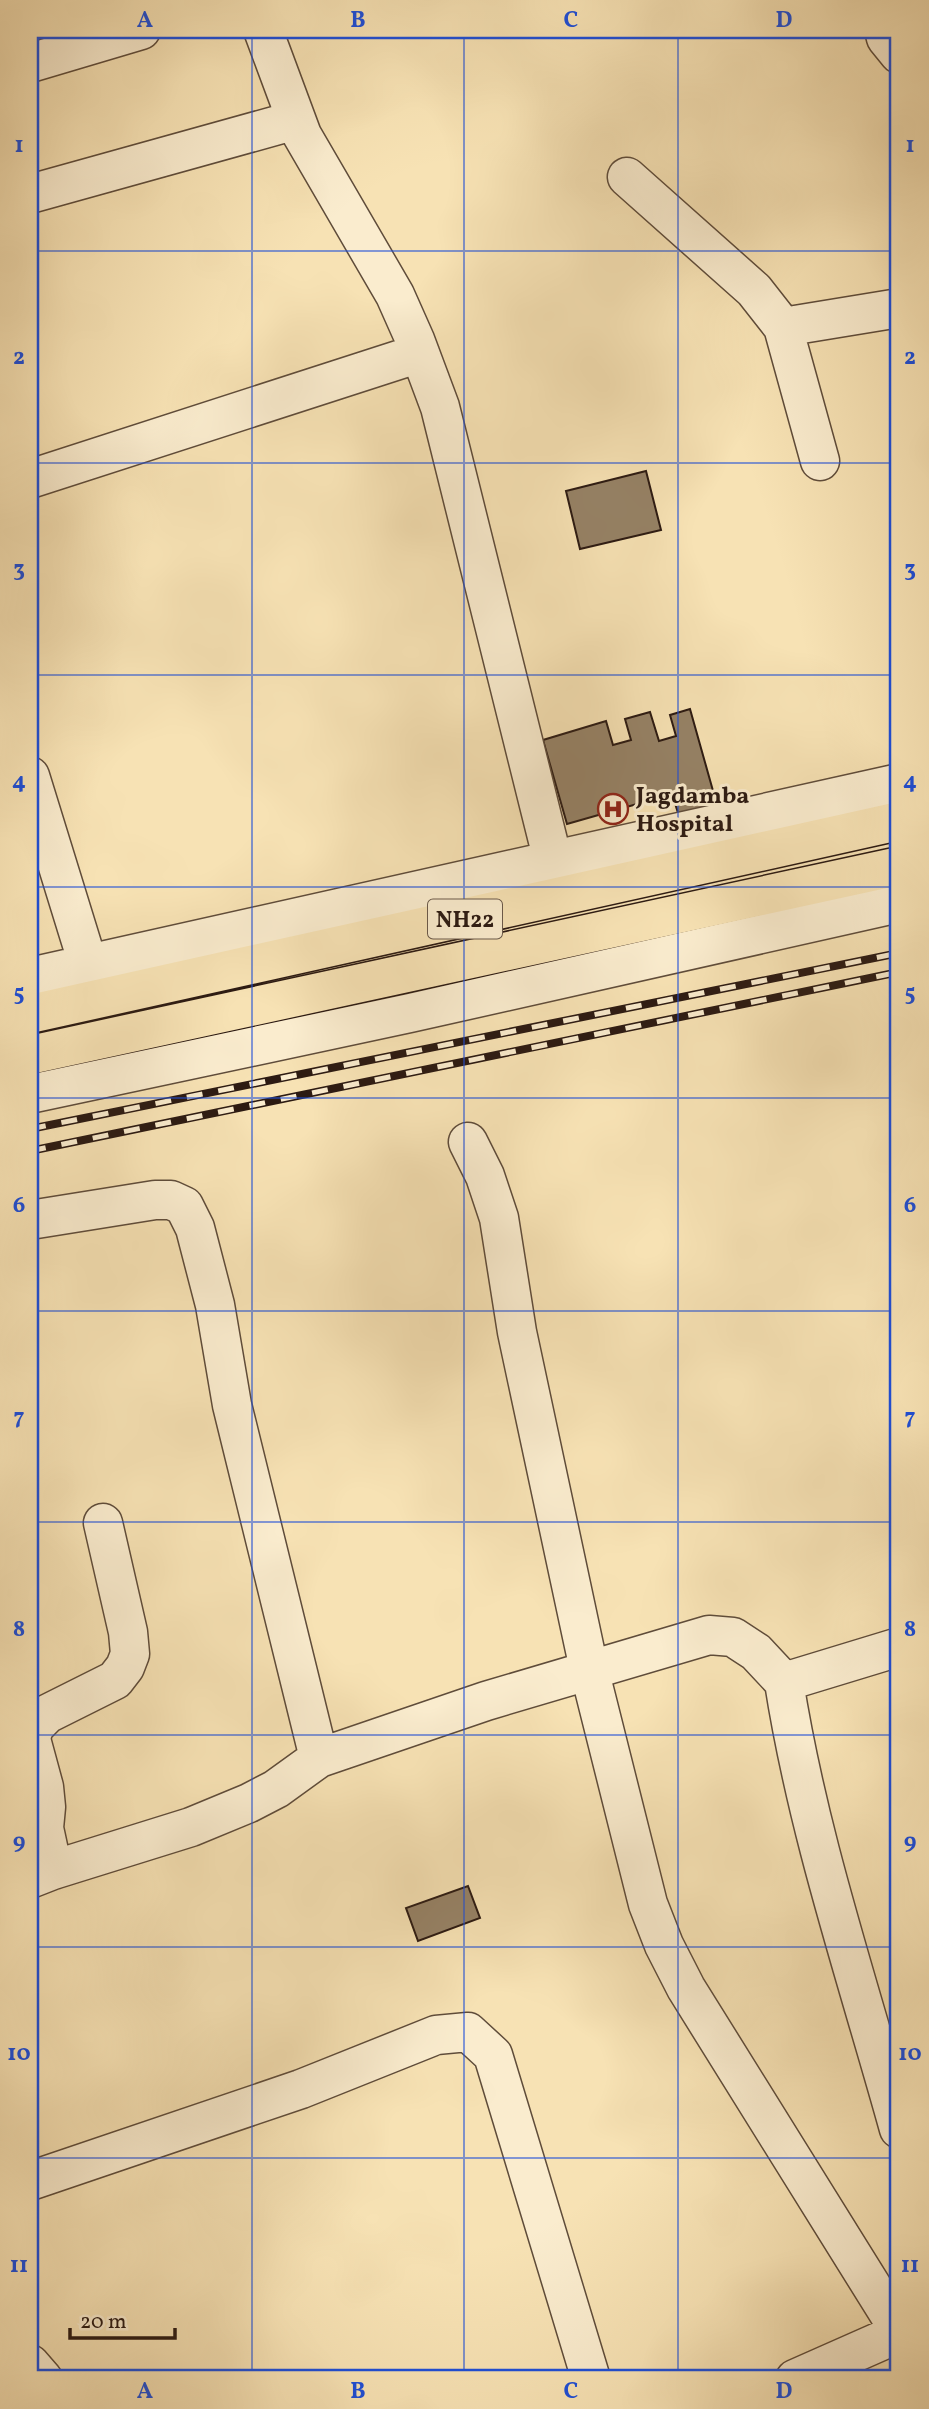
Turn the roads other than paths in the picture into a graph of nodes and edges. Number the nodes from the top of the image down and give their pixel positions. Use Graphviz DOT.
graph roads {
  1 [pos="141,30"];
  2 [pos="263,30"];
  3 [pos="884,30"];
  4 [pos="899,54"];
  5 [pos="30,63"];
  6 [pos="296,120"];
  7 [pos="627,177"];
  8 [pos="30,194"];
  9 [pos="899,308"];
  10 [pos="783,327"];
  11 [pos="420,353"];
  12 [pos="820,461"];
  13 [pos="30,479"];
  14 [pos="30,776"];
  15 [pos="899,783"];
  16 [pos="899,821"];
  17 [pos="553,861"];
  18 [pos="899,866"];
  19 [pos="899,903"];
  20 [pos="88,964"];
  21 [pos="30,977"];
  22 [pos="30,1014"];
  23 [pos="30,1055"];
  24 [pos="30,1094"];
  25 [pos="468,1142"];
  26 [pos="30,1220"];
  27 [pos="103,1523"];
  28 [pos="899,1647"];
  29 [pos="589,1669"];
  30 [pos="784,1682"];
  31 [pos="319,1758"];
  32 [pos="41,1875"];
  33 [pos="899,2129"];
  34 [pos="30,2181"];
  35 [pos="899,2331"];
  36 [pos="30,2364"];
  37 [pos="43,2379"];
  38 [pos="591,2379"];
  39 [pos="795,2379"];
  1 -- 5 [label="street"];
  2 -- 6 [label="street"];
  3 -- 4 [label="street"];
  6 -- 8 [label="street"];
  6 -- 11 [label="street"];
  7 -- 10 [label="street"];
  9 -- 10 [label="street"];
  10 -- 12 [label="street"];
  11 -- 13 [label="street"];
  11 -- 17 [label="street"];
  14 -- 20 [label="street"];
  15 -- 17 [label="street"];
  16 -- 22 [label="highway, NH22"];
  17 -- 20 [label="street"];
  18 -- 23 [label="highway, NH22"];
  19 -- 24 [label="street"];
  20 -- 21 [label="street"];
  25 -- 29 [label="street"];
  26 -- 31 [label="street"];
  27 -- 32 [label="street"];
  28 -- 30 [label="street"];
  29 -- 30 [label="street"];
  29 -- 31 [label="street"];
  29 -- 35 [label="street"];
  30 -- 33 [label="street"];
  31 -- 32 [label="street"];
  34 -- 38 [label="street"];
  35 -- 39 [label="street"];
  36 -- 37 [label="street"];
}
